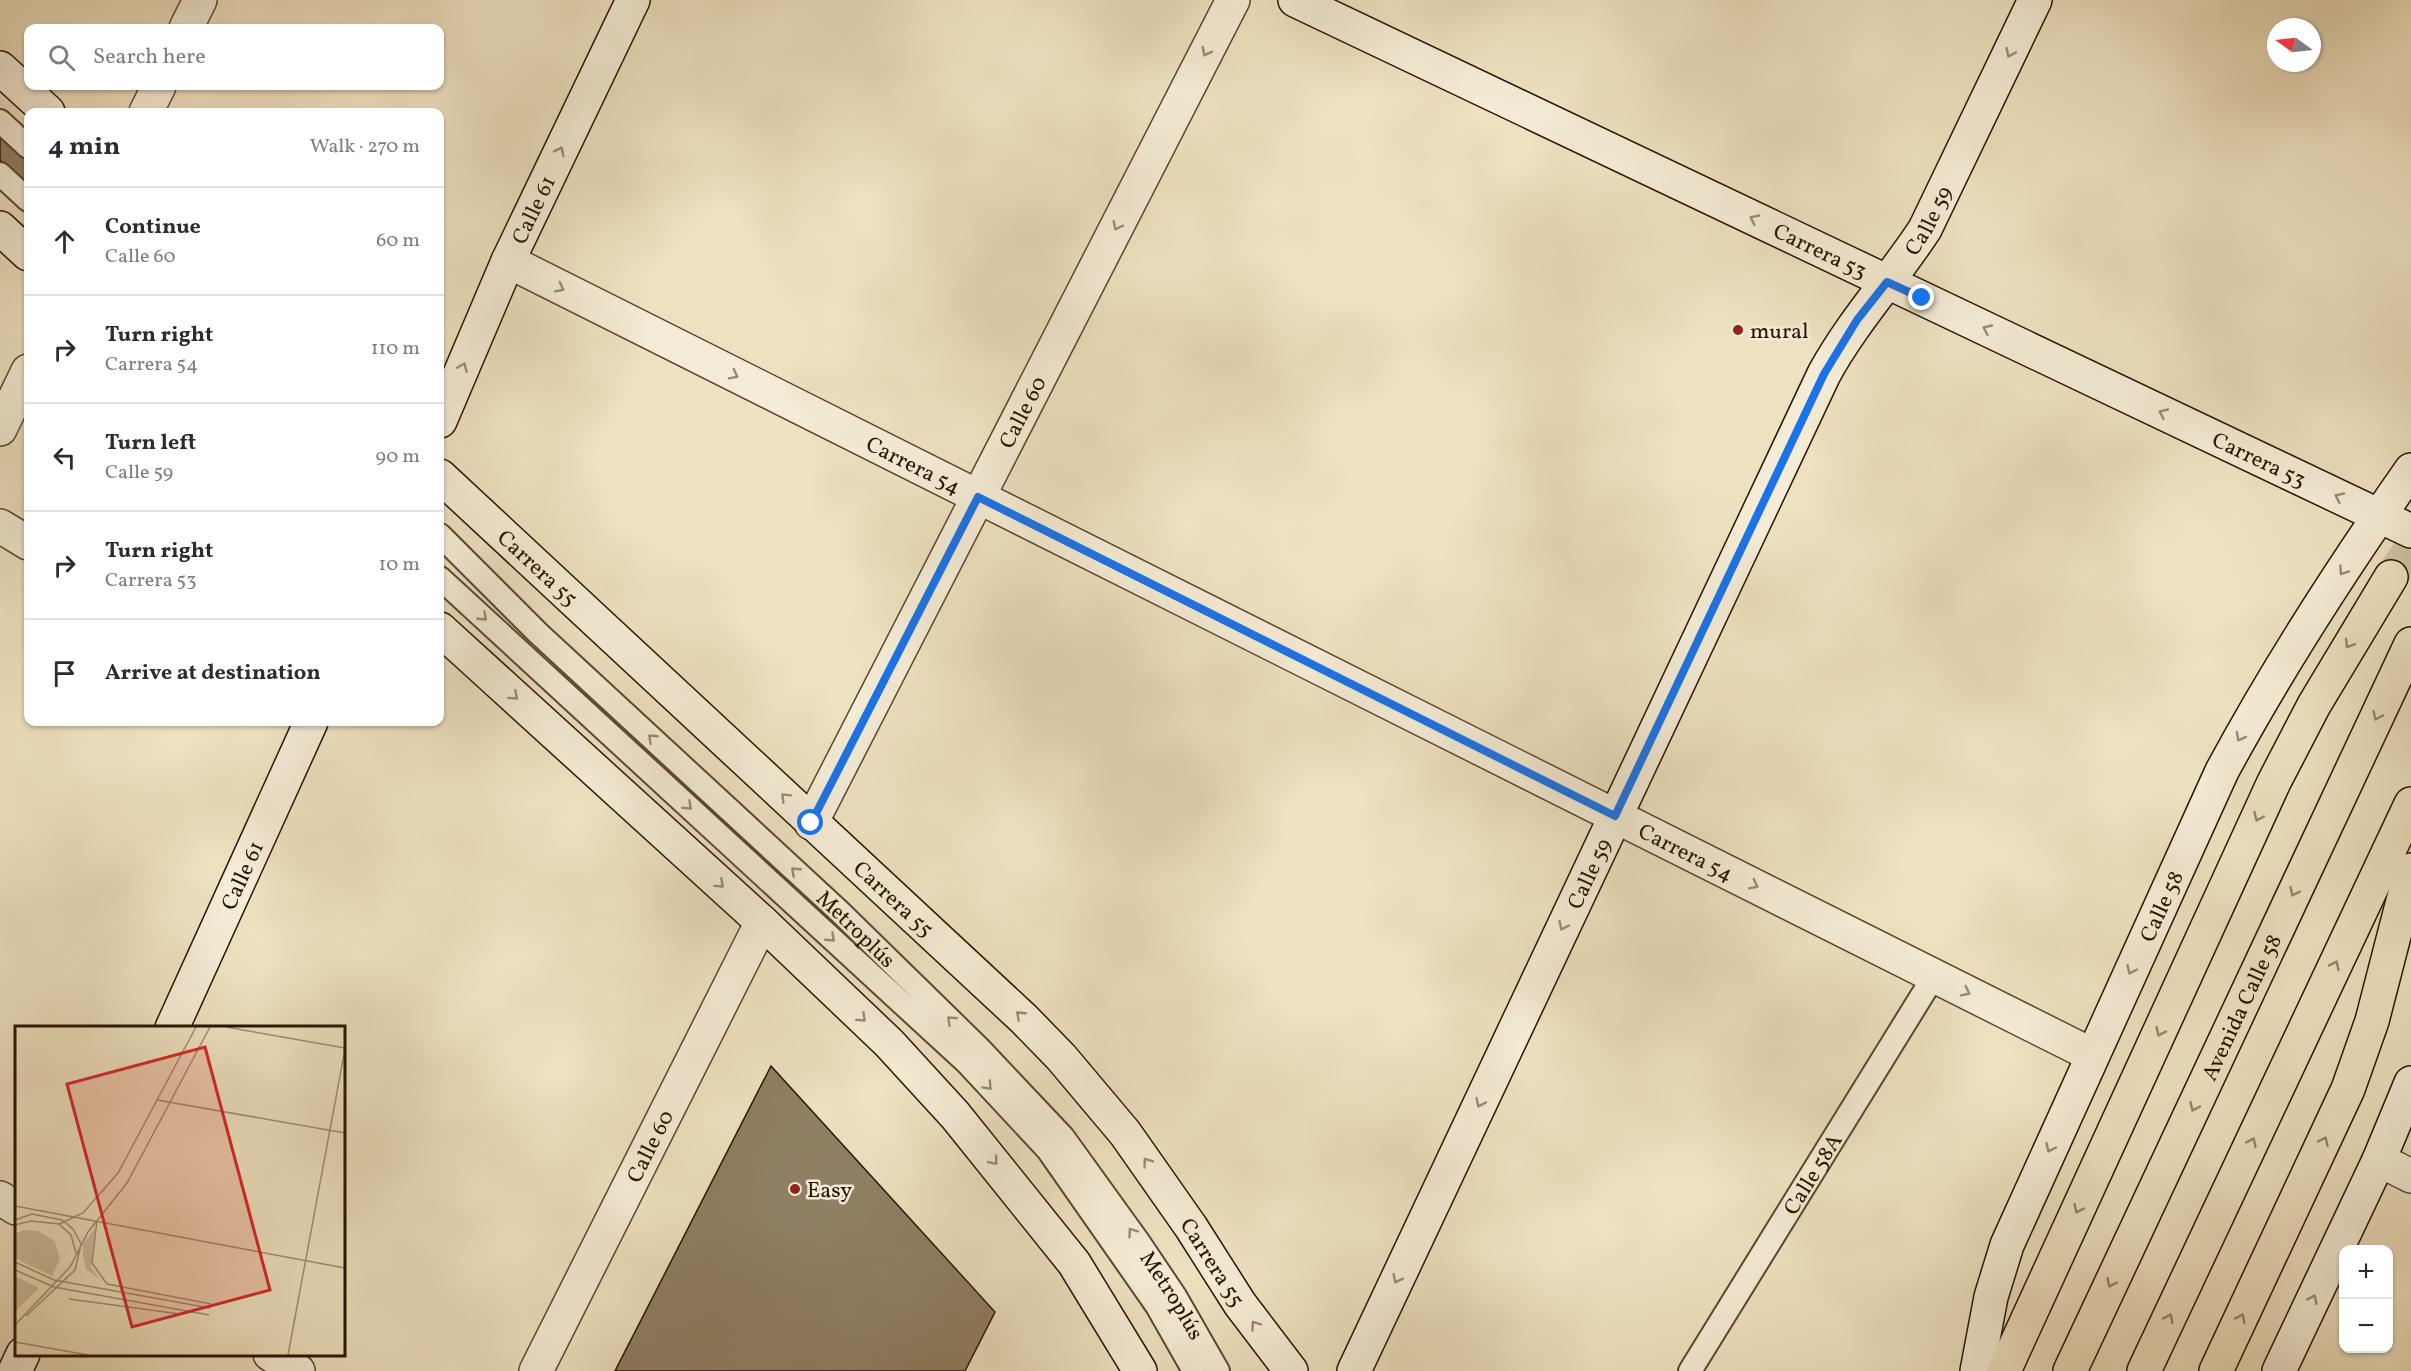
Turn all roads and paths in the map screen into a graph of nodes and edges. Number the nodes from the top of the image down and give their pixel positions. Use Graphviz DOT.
graph roads {
  1 [pos="200,0"];
  2 [pos="633,0"];
  3 [pos="1233,0"];
  4 [pos="1295,0"];
  5 [pos="2035,0"];
  6 [pos="188,24"];
  7 [pos="0,68"];
  8 [pos="24,90"];
  9 [pos="24,90"];
  10 [pos="157,90"];
  11 [pos="44,108"];
  12 [pos="148,108"];
  13 [pos="0,121"];
  14 [pos="24,143"];
  15 [pos="0,174"];
  16 [pos="24,196"];
  17 [pos="0,228"];
  18 [pos="24,250"];
  19 [pos="508,261"];
  20 [pos="1887,282"];
  21 [pos="24,379"];
  22 [pos="444,412"];
  23 [pos="0,429"];
  24 [pos="2411,470"];
  25 [pos="444,480"];
  26 [pos="978,497"];
  27 [pos="2379,516"];
  28 [pos="0,526"];
  29 [pos="2411,531"];
  30 [pos="444,539"];
  31 [pos="24,541"];
  32 [pos="2391,577"];
  33 [pos="444,582"];
  34 [pos="444,632"];
  35 [pos="2411,644"];
  36 [pos="309,726"];
  37 [pos="2411,804"];
  38 [pos="1615,816"];
  39 [pos="811,823"];
  40 [pos="2411,870"];
  41 [pos="762,922"];
  42 [pos="1934,976"];
  43 [pos="173,1026"];
  44 [pos="2092,1055"];
  45 [pos="2411,1083"];
  46 [pos="2379,1160"];
  47 [pos="2411,1176"];
  48 [pos="0,1198"];
  49 [pos="15,1207"];
  50 [pos="22,1356"];
  51 [pos="273,1356"];
  52 [pos="15,1371"];
  53 [pos="298,1371"];
  54 [pos="536,1371"];
  55 [pos="1140,1371"];
  56 [pos="1194,1371"];
  57 [pos="1218,1371"];
  58 [pos="1291,1371"];
  59 [pos="1354,1371"];
  60 [pos="1690,1371"];
  61 [pos="1977,1371"];
  62 [pos="2004,1371"];
  63 [pos="2070,1371"];
  64 [pos="2144,1371"];
  65 [pos="2216,1371"];
  66 [pos="2279,1371"];
  1 -- 6 [label="street"];
  19 -- 2 [label="street, Calle 61, one-way"];
  3 -- 26 [label="street, Calle 60, one-way"];
  20 -- 4 [label="street, Carrera 53, one-way"];
  5 -- 20 [label="street, Calle 59, one-way"];
  7 -- 9 [label="street"];
  8 -- 11 [label="street"];
  10 -- 12 [label="street"];
  13 -- 14 [label="lane"];
  15 -- 16 [label="lane"];
  17 -- 18 [label="street"];
  22 -- 19 [label="street, Calle 61, one-way"];
  19 -- 26 [label="street, Carrera 54, one-way"];
  27 -- 20 [label="street, Carrera 53, one-way"];
  20 -- 38 [label="street, Calle 59"];
  21 -- 23 [label="street"];
  24 -- 27 [label="street, Calle 58"];
  39 -- 25 [label="street, Carrera 55, one-way"];
  26 -- 38 [label="street, Carrera 54"];
  26 -- 39 [label="street, Calle 60"];
  27 -- 29 [label="street, Carrera 53"];
  27 -- 44 [label="street, Calle 58, one-way"];
  28 -- 31 [label="street"];
  57 -- 30 [label="lane, Metroplús, one-way"];
  32 -- 62 [label="main road, one-way"];
  33 -- 56 [label="lane, Metroplús, one-way"];
  34 -- 41 [label="street, one-way"];
  35 -- 63 [label="main road, Avenida Calle 58, one-way"];
  36 -- 43 [label="street, Calle 61"];
  64 -- 37 [label="main road, one-way"];
  38 -- 42 [label="street, Carrera 54, one-way"];
  38 -- 59 [label="street, Calle 59, one-way"];
  58 -- 39 [label="street, Carrera 55, one-way"];
  65 -- 40 [label="main road, one-way"];
  41 -- 54 [label="street, Calle 60"];
  41 -- 55 [label="street, one-way"];
  42 -- 44 [label="street, Carrera 54, one-way"];
  42 -- 60 [label="lane, Calle 58A"];
  44 -- 61 [label="street, Calle 58, one-way"];
  45 -- 46 [label="street"];
  46 -- 47 [label="street"];
  66 -- 46 [label="street, one-way"];
  48 -- 49 [label="street"];
  50 -- 52 [label="street"];
  51 -- 53 [label="street"];
}
